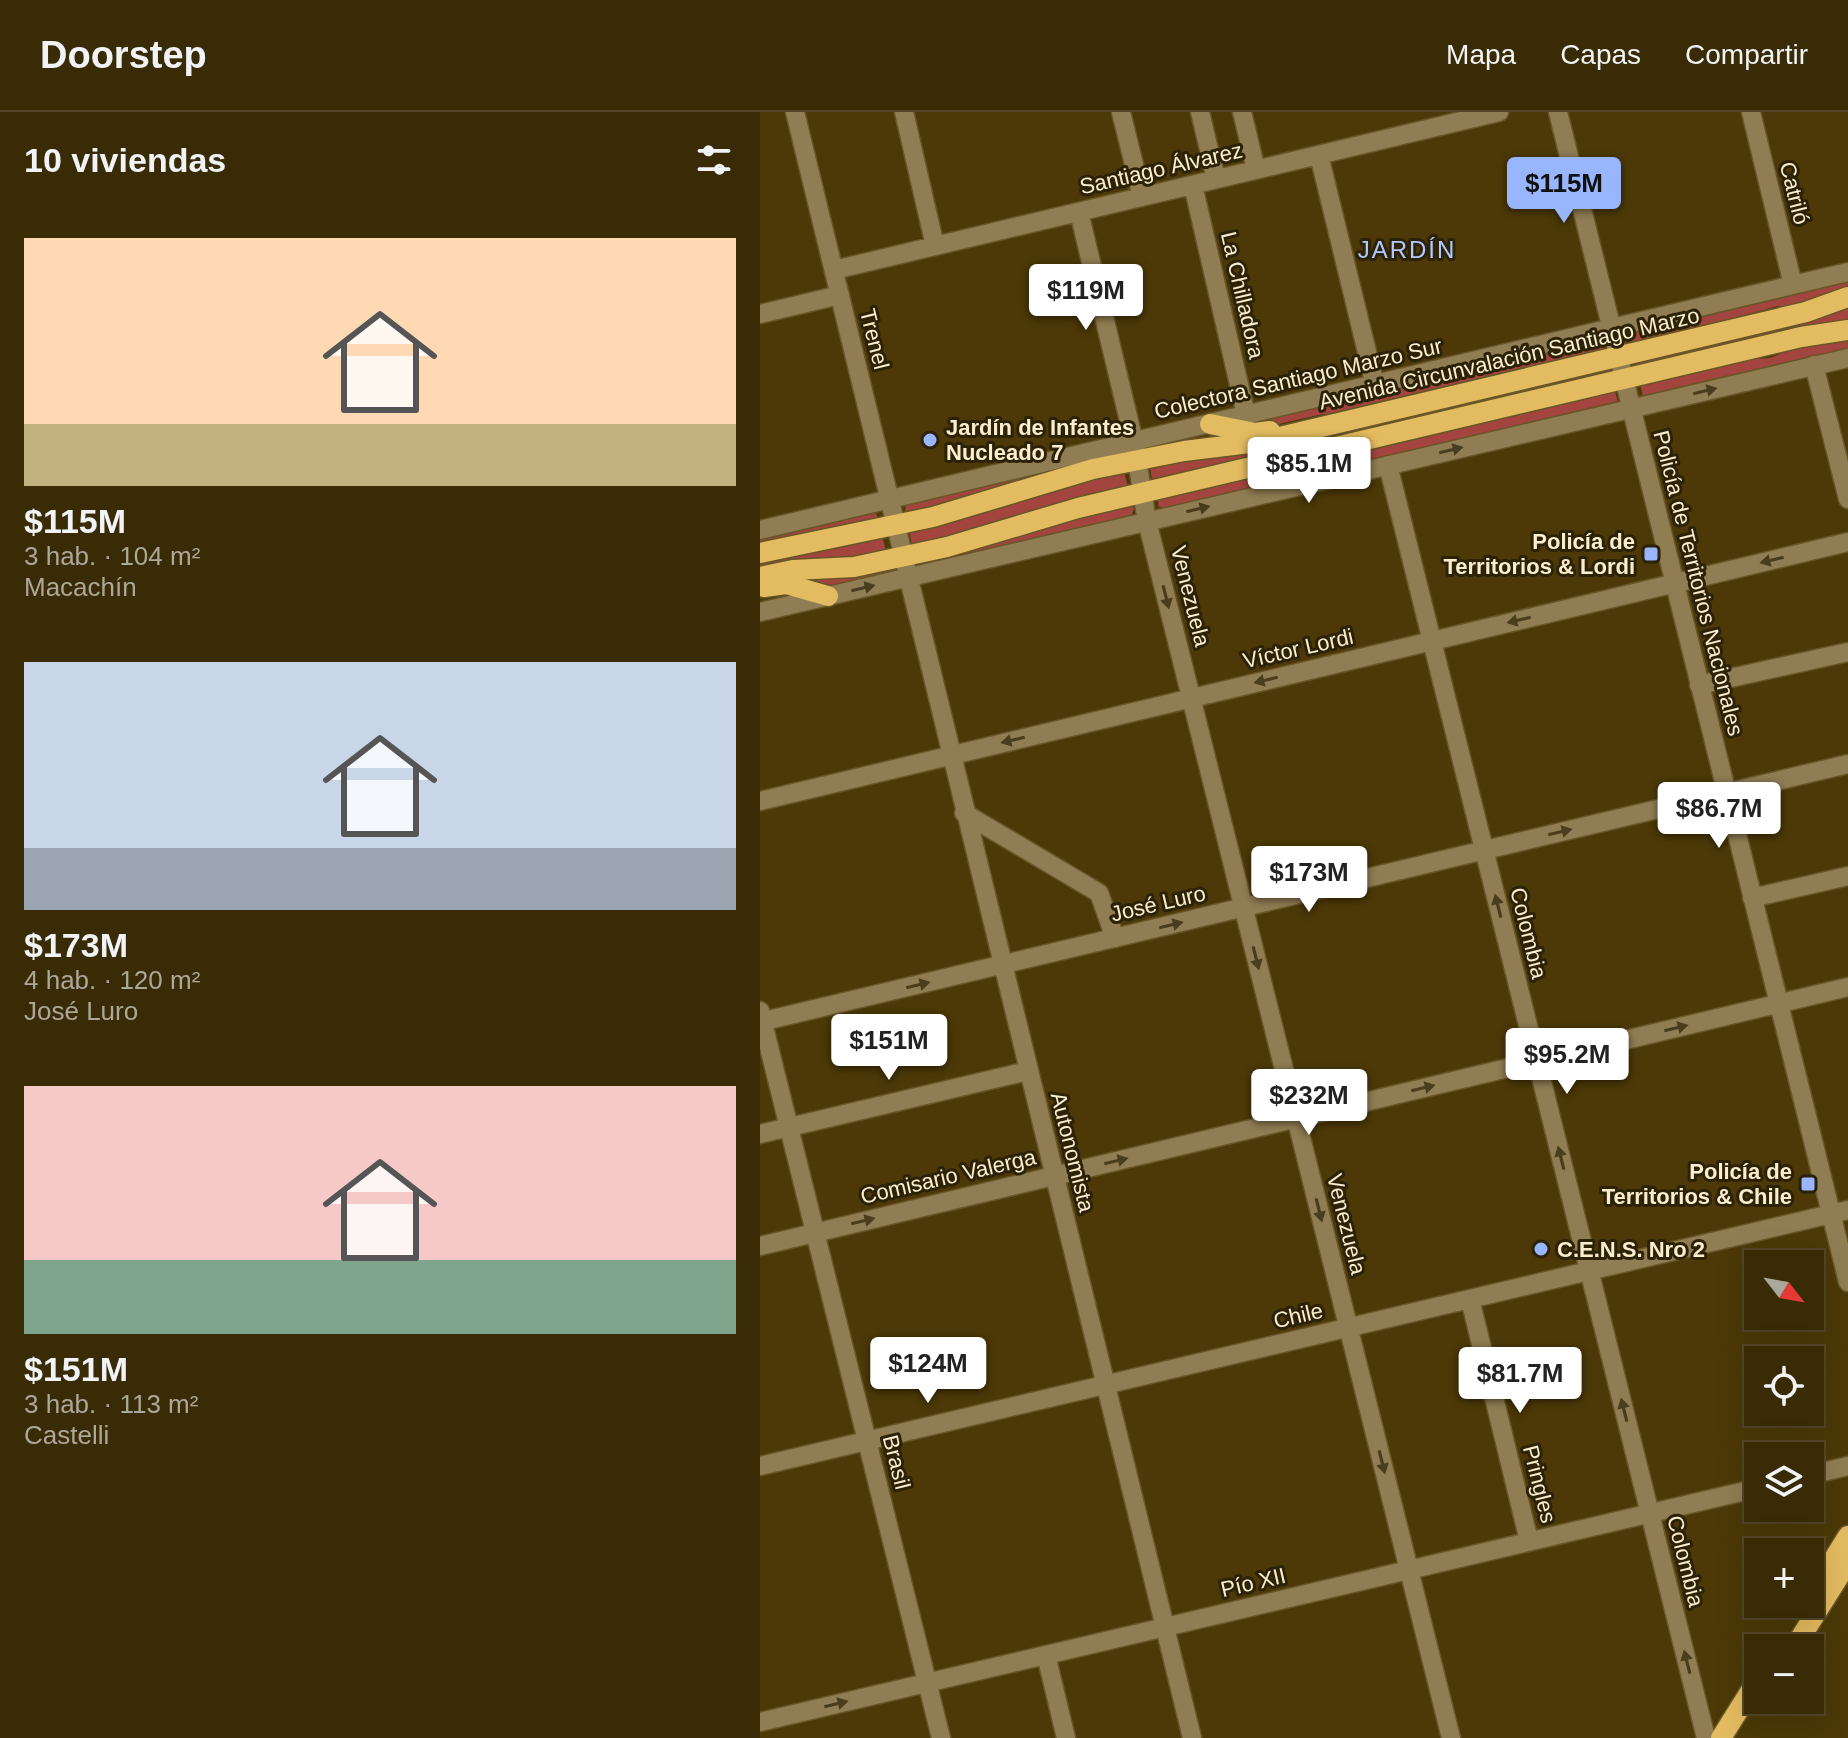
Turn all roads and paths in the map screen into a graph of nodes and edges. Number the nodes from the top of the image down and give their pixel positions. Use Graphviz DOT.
graph roads {
  1 [pos="904,112"];
  2 [pos="1121,112"];
  3 [pos="1200,112"];
  4 [pos="1242,112"];
  5 [pos="1499,112"];
  6 [pos="1558,112"];
  7 [pos="1751,112"];
  8 [pos="801,113"];
  9 [pos="1443,119"];
  10 [pos="1319,155"];
  11 [pos="1256,170"];
  12 [pos="1216,179"];
  13 [pos="1193,185"];
  14 [pos="1142,197"];
  15 [pos="1079,212"];
  16 [pos="935,246"];
  17 [pos="834,270"];
  18 [pos="1848,272"];
  19 [pos="1793,285"];
  20 [pos="840,295"];
  21 [pos="1848,297"];
  22 [pos="760,314"];
  23 [pos="1612,328"];
  24 [pos="1848,330"];
  25 [pos="1618,356"];
  26 [pos="1848,358"];
  27 [pos="1814,365"];
  28 [pos="1624,379"];
  29 [pos="1375,385"];
  30 [pos="1631,408"];
  31 [pos="1246,415"];
  32 [pos="1353,420"];
  33 [pos="1210,424"];
  34 [pos="1136,451"];
  35 [pos="1388,465"];
  36 [pos="1143,493"];
  37 [pos="1848,499"];
  38 [pos="890,500"];
  39 [pos="1147,521"];
  40 [pos="895,526"];
  41 [pos="760,530"];
  42 [pos="1848,542"];
  43 [pos="760,553"];
  44 [pos="902,557"];
  45 [pos="760,577"];
  46 [pos="907,578"];
  47 [pos="1674,583"];
  48 [pos="760,587"];
  49 [pos="828,596"];
  50 [pos="760,612"];
  51 [pos="1432,641"];
  52 [pos="1848,652"];
  53 [pos="1699,685"];
  54 [pos="1191,698"];
  55 [pos="950,755"];
  56 [pos="1848,764"];
  57 [pos="1726,793"];
  58 [pos="760,801"];
  59 [pos="964,813"];
  60 [pos="1484,850"];
  61 [pos="1848,876"];
  62 [pos="1752,898"];
  63 [pos="1244,907"];
  64 [pos="1115,938"];
  65 [pos="1002,965"];
  66 [pos="1848,987"];
  67 [pos="1779,1004"];
  68 [pos="761,1018"];
  69 [pos="1537,1061"];
  70 [pos="1028,1071"];
  71 [pos="1296,1118"];
  72 [pos="789,1127"];
  73 [pos="760,1134"];
  74 [pos="1054,1176"];
  75 [pos="1839,1212"];
  76 [pos="815,1233"];
  77 [pos="760,1246"];
  78 [pos="1589,1271"];
  79 [pos="1848,1282"];
  80 [pos="1470,1299"];
  81 [pos="1348,1328"];
  82 [pos="1105,1385"];
  83 [pos="867,1441"];
  84 [pos="760,1466"];
  85 [pos="1848,1466"];
  86 [pos="1824,1472"];
  87 [pos="1744,1491"];
  88 [pos="1650,1513"];
  89 [pos="1848,1536"];
  90 [pos="1529,1541"];
  91 [pos="1844,1559"];
  92 [pos="1409,1570"];
  93 [pos="1824,1581"];
  94 [pos="1165,1627"];
  95 [pos="1802,1634"];
  96 [pos="1046,1655"];
  97 [pos="928,1683"];
  98 [pos="1744,1701"];
  99 [pos="1752,1714"];
  100 [pos="760,1722"];
  101 [pos="941,1738"];
  102 [pos="1066,1738"];
  103 [pos="1192,1738"];
  104 [pos="1451,1738"];
  105 [pos="1706,1738"];
  106 [pos="1721,1738"];
  107 [pos="1737,1738"];
  1 -- 16 [label="street"];
  2 -- 14 [label="street"];
  3 -- 12 [label="street"];
  4 -- 11 [label="street"];
  5 -- 9 [label="street, Santiago Álvarez"];
  6 -- 23 [label="street, Policía de Territorios Nacionales"];
  7 -- 19 [label="street, Catriló"];
  8 -- 17 [label="street, Trenel"];
  9 -- 10 [label="street, Santiago Álvarez"];
  10 -- 11 [label="street, Santiago Álvarez"];
  10 -- 29 [label="street"];
  11 -- 12 [label="street, Santiago Álvarez"];
  12 -- 13 [label="street, Santiago Álvarez"];
  13 -- 14 [label="street, Santiago Álvarez"];
  13 -- 31 [label="street, La Chilladora"];
  14 -- 15 [label="street, Santiago Álvarez"];
  15 -- 16 [label="street, Santiago Álvarez"];
  15 -- 34 [label="street, Venezuela"];
  16 -- 17 [label="street, Santiago Álvarez"];
  17 -- 20 [label="street, Trenel"];
  18 -- 19 [label="street, Colectora Santiago Marzo Sur"];
  19 -- 23 [label="street, Colectora Santiago Marzo Sur"];
  20 -- 22 [label="street"];
  20 -- 38 [label="street, Trenel"];
  21 -- 25 [label="main road, Avenida Circunvalación Santiago Marzo"];
  23 -- 25 [label="street, Policía de Territorios Nacionales"];
  23 -- 29 [label="street, Colectora Santiago Marzo Sur"];
  24 -- 28 [label="main road, Avenida Circunvalación Santiago Marzo"];
  25 -- 28 [label="street, Policía de Territorios Nacionales"];
  25 -- 32 [label="main road, Avenida Circunvalación Santiago Marzo"];
  26 -- 27 [label="street"];
  30 -- 27 [label="street, one-way"];
  27 -- 37 [label="street"];
  28 -- 30 [label="street, Policía de Territorios Nacionales"];
  28 -- 36 [label="main road, Avenida Circunvalación Santiago Marzo"];
  29 -- 31 [label="street, Colectora Santiago Marzo Sur"];
  35 -- 30 [label="street, one-way"];
  30 -- 47 [label="street, Policía de Territorios Nacionales"];
  31 -- 33 [label="street, Colectora Santiago Marzo Sur"];
  32 -- 33 [label="main road"];
  32 -- 34 [label="main road, Avenida Circunvalación Santiago Marzo"];
  33 -- 34 [label="street, Colectora Santiago Marzo Sur"];
  34 -- 36 [label="street, Venezuela"];
  34 -- 38 [label="street, Colectora Santiago Marzo Sur"];
  34 -- 40 [label="main road, Avenida Circunvalación Santiago Marzo"];
  39 -- 35 [label="street, one-way"];
  35 -- 51 [label="street, Colombia"];
  36 -- 39 [label="street, Venezuela"];
  36 -- 44 [label="main road, Avenida Circunvalación Santiago Marzo"];
  38 -- 40 [label="street, Trenel"];
  38 -- 41 [label="street, Colectora Santiago Marzo Sur"];
  39 -- 46 [label="street"];
  39 -- 54 [label="street, Venezuela, one-way"];
  40 -- 43 [label="main road, Avenida Circunvalación Santiago Marzo"];
  40 -- 44 [label="street, Trenel"];
  42 -- 47 [label="street, Víctor Lordi, one-way"];
  44 -- 45 [label="main road, Avenida Circunvalación Santiago Marzo"];
  44 -- 46 [label="street, Trenel"];
  49 -- 46 [label="street, one-way"];
  46 -- 55 [label="street, Autonomista"];
  47 -- 51 [label="street, Víctor Lordi, one-way"];
  47 -- 53 [label="street, Policía de Territorios Nacionales"];
  48 -- 49 [label="main road"];
  49 -- 50 [label="street"];
  51 -- 54 [label="street, Víctor Lordi, one-way"];
  51 -- 60 [label="street, Colombia"];
  52 -- 53 [label="street"];
  53 -- 57 [label="street, Policía de Territorios Nacionales"];
  54 -- 55 [label="street, Víctor Lordi, one-way"];
  54 -- 63 [label="street, Venezuela"];
  55 -- 58 [label="street, Víctor Lordi"];
  55 -- 59 [label="street, Autonomista"];
  56 -- 57 [label="street, José Luro"];
  60 -- 57 [label="street, José Luro, one-way"];
  57 -- 62 [label="street, Policía de Territorios Nacionales"];
  59 -- 64 [label="street"];
  59 -- 65 [label="street, Autonomista"];
  60 -- 63 [label="street, José Luro"];
  69 -- 60 [label="street, Colombia, one-way"];
  61 -- 62 [label="street"];
  62 -- 67 [label="street, Policía de Territorios Nacionales"];
  64 -- 63 [label="street, José Luro, one-way"];
  63 -- 71 [label="street, Venezuela, one-way"];
  64 -- 65 [label="street, José Luro"];
  68 -- 65 [label="street, José Luro, one-way"];
  65 -- 70 [label="street, Autonomista"];
  66 -- 67 [label="street, Comisario Valerga"];
  69 -- 67 [label="street, Comisario Valerga, one-way"];
  67 -- 75 [label="street, Policía de Territorios Nacionales"];
  68 -- 72 [label="street, Brasil"];
  71 -- 69 [label="street, Comisario Valerga, one-way"];
  78 -- 69 [label="street, Colombia, one-way"];
  70 -- 72 [label="street"];
  70 -- 74 [label="street, Autonomista"];
  74 -- 71 [label="street, Comisario Valerga, one-way"];
  71 -- 81 [label="street, Venezuela, one-way"];
  72 -- 73 [label="street"];
  72 -- 76 [label="street, Brasil"];
  76 -- 74 [label="street, Comisario Valerga, one-way"];
  74 -- 82 [label="street, Autonomista"];
  75 -- 78 [label="street, Chile"];
  75 -- 79 [label="street, Policía de Territorios Nacionales"];
  76 -- 77 [label="street, Comisario Valerga"];
  76 -- 83 [label="street, Brasil"];
  78 -- 80 [label="street, Chile"];
  88 -- 78 [label="street, Colombia, one-way"];
  80 -- 81 [label="street, Chile"];
  80 -- 90 [label="street, Pringles"];
  81 -- 82 [label="street, Chile"];
  81 -- 92 [label="street, Venezuela, one-way"];
  82 -- 83 [label="street, Chile"];
  82 -- 94 [label="street, Autonomista"];
  83 -- 84 [label="street, Chile"];
  83 -- 97 [label="street, Brasil"];
  85 -- 86 [label="street"];
  87 -- 88 [label="street, Pío XII"];
  88 -- 90 [label="street, Pío XII"];
  105 -- 88 [label="street, Colombia, one-way"];
  89 -- 91 [label="main road"];
  90 -- 92 [label="street, Pío XII"];
  91 -- 93 [label="main road"];
  91 -- 95 [label="main road"];
  92 -- 94 [label="street, Pío XII"];
  92 -- 104 [label="street, Venezuela"];
  94 -- 96 [label="street, Pío XII"];
  94 -- 103 [label="street, Autonomista"];
  96 -- 97 [label="street, Pío XII"];
  96 -- 102 [label="street"];
  100 -- 97 [label="street, Pío XII, one-way"];
  97 -- 101 [label="street, Brasil"];
  98 -- 106 [label="main road"];
  99 -- 107 [label="main road"];
}
